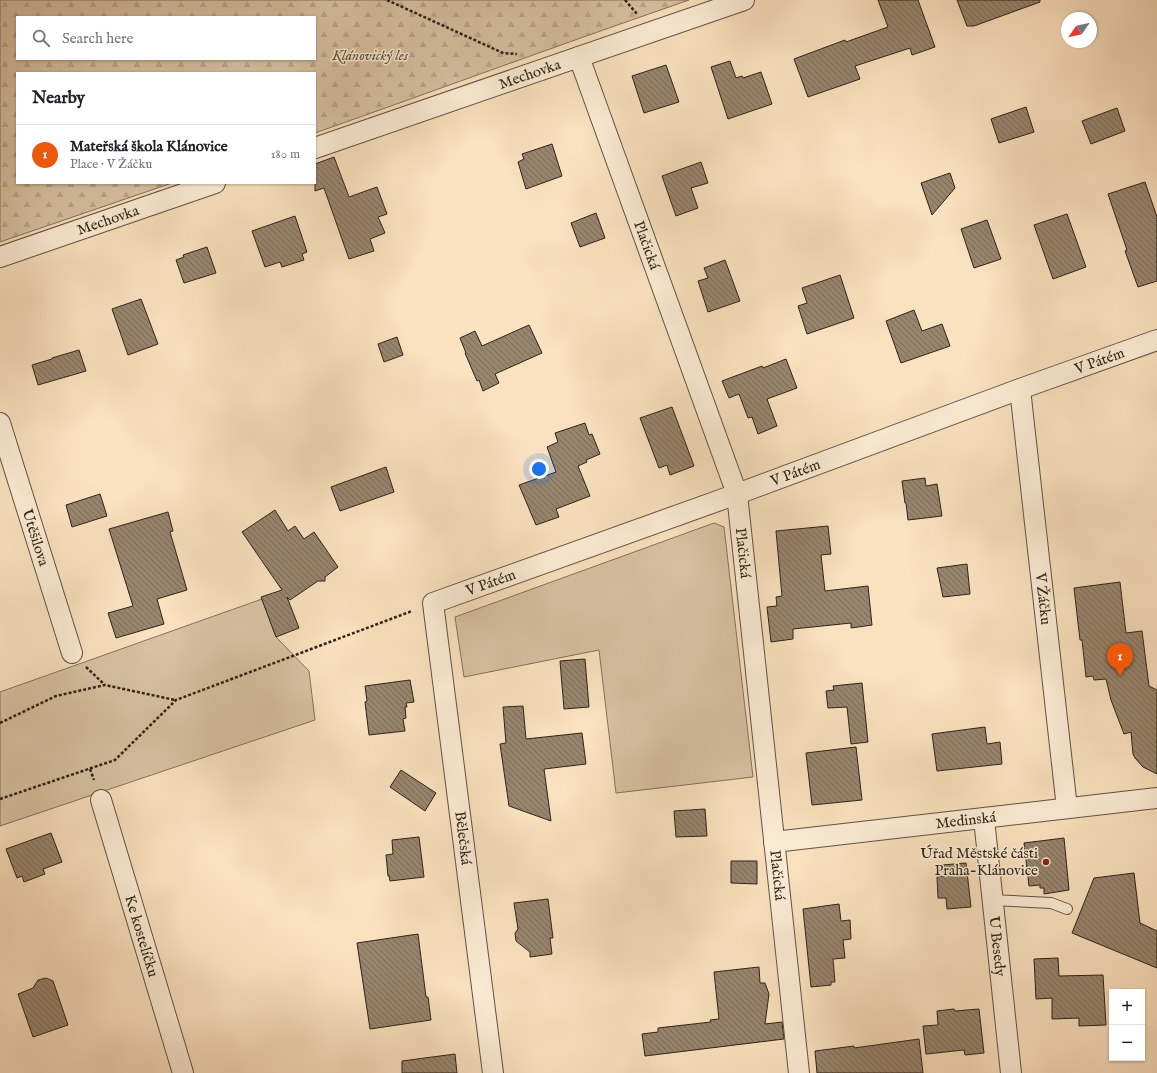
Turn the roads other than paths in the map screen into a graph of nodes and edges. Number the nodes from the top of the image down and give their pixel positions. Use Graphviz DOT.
graph roads {
  1 [pos="744,0"];
  2 [pos="579,57"];
  3 [pos="316,148"];
  4 [pos="212,184"];
  5 [pos="0,257"];
  6 [pos="1157,340"];
  7 [pos="1020,389"];
  8 [pos="0,423"];
  9 [pos="737,494"];
  10 [pos="433,603"];
  11 [pos="72,653"];
  12 [pos="1157,798"];
  13 [pos="101,800"];
  14 [pos="1067,808"];
  15 [pos="984,819"];
  16 [pos="774,842"];
  17 [pos="992,900"];
  18 [pos="1067,909"];
  19 [pos="183,1073"];
  20 [pos="493,1073"];
  21 [pos="798,1073"];
  22 [pos="1011,1073"];
  1 -- 2 [label="street, Mechovka"];
  2 -- 3 [label="street, Mechovka"];
  2 -- 9 [label="street, Plačická"];
  4 -- 5 [label="street, Mechovka"];
  6 -- 7 [label="street, V Pátém"];
  7 -- 9 [label="street, V Pátém"];
  7 -- 14 [label="street, V Žáčku"];
  8 -- 11 [label="street, Utěšilova"];
  9 -- 10 [label="street, V Pátém"];
  9 -- 16 [label="street, Plačická"];
  10 -- 20 [label="street, Bělečská"];
  12 -- 14 [label="street, Medinská"];
  13 -- 19 [label="street, Ke kostelíčku"];
  14 -- 15 [label="street, Medinská"];
  15 -- 16 [label="street, Medinská"];
  15 -- 17 [label="street, U Besedy"];
  16 -- 21 [label="street, Plačická"];
  17 -- 18 [label="lane"];
  17 -- 22 [label="street, U Besedy"];
}
